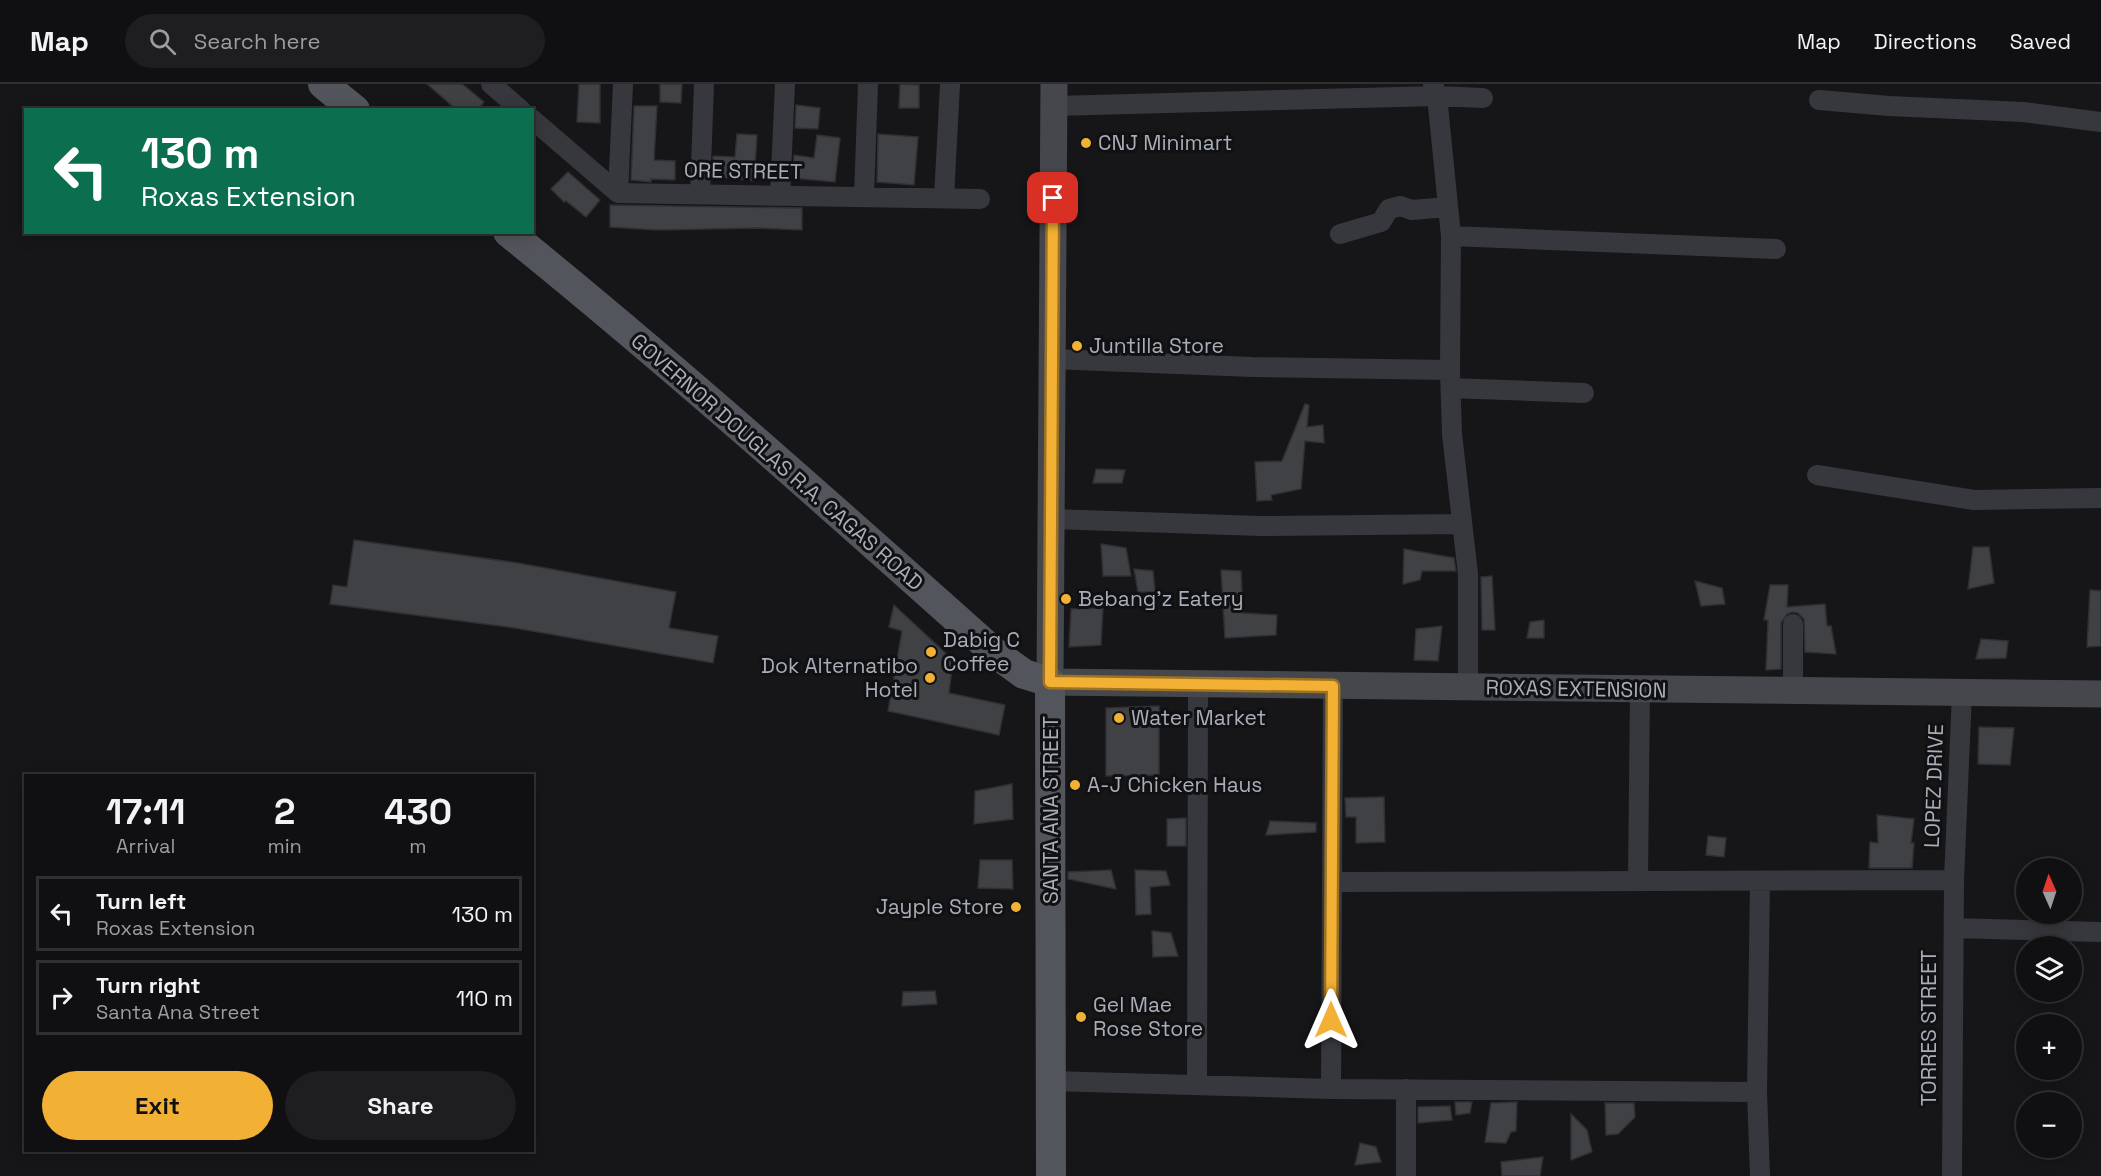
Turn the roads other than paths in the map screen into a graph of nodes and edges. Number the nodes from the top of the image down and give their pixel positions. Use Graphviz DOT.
graph roads {
  1 [pos="323,84"];
  2 [pos="491,84"];
  3 [pos="623,84"];
  4 [pos="704,84"];
  5 [pos="785,84"];
  6 [pos="868,84"];
  7 [pos="950,84"];
  8 [pos="1435,90"];
  9 [pos="1054,95"];
  10 [pos="1483,98"];
  11 [pos="1819,100"];
  12 [pos="353,108"];
  13 [pos="519,108"];
  14 [pos="534,121"];
  15 [pos="2101,122"];
  16 [pos="618,193"];
  17 [pos="700,194"];
  18 [pos="780,196"];
  19 [pos="864,197"];
  20 [pos="944,198"];
  21 [pos="980,199"];
  22 [pos="1448,207"];
  23 [pos="510,234"];
  24 [pos="1340,234"];
  25 [pos="1451,236"];
  26 [pos="1776,249"];
  27 [pos="1052,359"];
  28 [pos="1450,379"];
  29 [pos="1584,393"];
  30 [pos="1817,475"];
  31 [pos="2101,498"];
  32 [pos="1051,519"];
  33 [pos="1462,524"];
  34 [pos="1793,624"];
  35 [pos="1050,682"];
  36 [pos="1198,684"];
  37 [pos="1333,686"];
  38 [pos="1468,687"];
  39 [pos="1640,690"];
  40 [pos="1793,692"];
  41 [pos="1962,693"];
  42 [pos="2101,694"];
  43 [pos="1954,880"];
  44 [pos="1638,881"];
  45 [pos="1760,881"];
  46 [pos="1332,882"];
  47 [pos="1954,928"];
  48 [pos="2101,932"];
  49 [pos="1051,1081"];
  50 [pos="1197,1085"];
  51 [pos="1331,1089"];
  52 [pos="1406,1089"];
  53 [pos="1757,1092"];
  54 [pos="1051,1176"];
  55 [pos="1406,1176"];
  56 [pos="1760,1176"];
  57 [pos="1952,1176"];
  1 -- 12 [label="main road"];
  2 -- 13 [label="street"];
  3 -- 16 [label="street"];
  4 -- 17 [label="street"];
  5 -- 18 [label="street"];
  6 -- 19 [label="street"];
  7 -- 20 [label="street"];
  8 -- 9 [label="street"];
  8 -- 10 [label="street"];
  8 -- 22 [label="street"];
  9 -- 27 [label="main road, SANTA ANA STREET"];
  11 -- 15 [label="street"];
  14 -- 16 [label="street"];
  16 -- 17 [label="street, ORE STREET"];
  17 -- 18 [label="street, ORE STREET"];
  18 -- 19 [label="street, ORE STREET"];
  19 -- 20 [label="street, ORE STREET"];
  20 -- 21 [label="street, ORE STREET"];
  22 -- 24 [label="street"];
  22 -- 25 [label="street"];
  23 -- 35 [label="main road, GOVERNOR DOUGLAS R.A. CAGAS ROAD"];
  25 -- 26 [label="street"];
  25 -- 28 [label="street"];
  27 -- 28 [label="street"];
  27 -- 32 [label="main road, SANTA ANA STREET"];
  28 -- 29 [label="street"];
  28 -- 33 [label="street"];
  30 -- 31 [label="street"];
  32 -- 33 [label="street"];
  32 -- 35 [label="main road, SANTA ANA STREET"];
  33 -- 38 [label="street"];
  34 -- 40 [label="street"];
  35 -- 36 [label="main road, ROXAS EXTENSION"];
  35 -- 49 [label="main road, SANTA ANA STREET"];
  36 -- 37 [label="main road, ROXAS EXTENSION"];
  36 -- 50 [label="street"];
  37 -- 38 [label="main road, ROXAS EXTENSION"];
  37 -- 46 [label="street"];
  38 -- 39 [label="main road, ROXAS EXTENSION"];
  39 -- 40 [label="main road, ROXAS EXTENSION"];
  39 -- 44 [label="street"];
  40 -- 41 [label="main road, ROXAS EXTENSION"];
  41 -- 42 [label="main road, ROXAS EXTENSION"];
  41 -- 43 [label="street, LOPEZ DRIVE"];
  43 -- 45 [label="street"];
  43 -- 47 [label="street, TORRES STREET"];
  44 -- 45 [label="street"];
  44 -- 46 [label="street"];
  45 -- 53 [label="street"];
  46 -- 51 [label="street"];
  47 -- 48 [label="street"];
  47 -- 57 [label="street, TORRES STREET"];
  49 -- 50 [label="street"];
  49 -- 54 [label="main road, SANTA ANA STREET"];
  50 -- 51 [label="street"];
  51 -- 52 [label="street"];
  52 -- 53 [label="street"];
  52 -- 55 [label="street"];
  53 -- 56 [label="street"];
}
